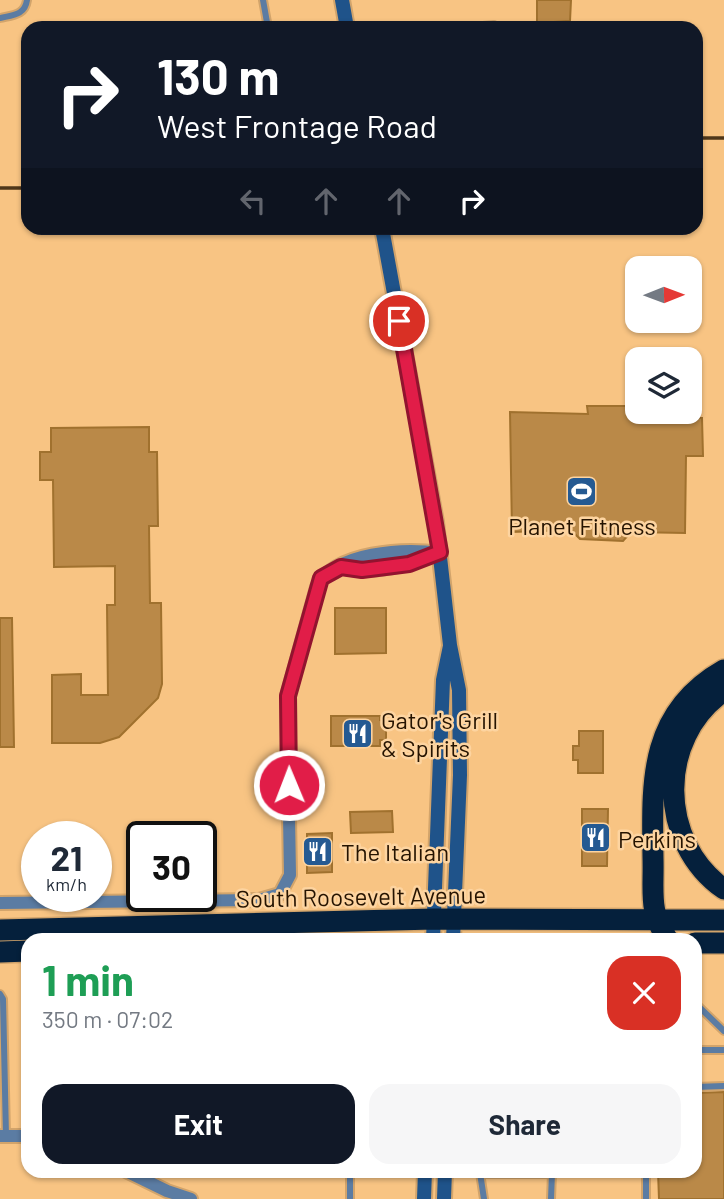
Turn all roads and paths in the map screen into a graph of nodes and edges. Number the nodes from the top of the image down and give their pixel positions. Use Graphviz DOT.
graph roads {
  1 [pos="27,0"];
  2 [pos="263,0"];
  3 [pos="342,0"];
  4 [pos="0,18"];
  5 [pos="267,21"];
  6 [pos="346,21"];
  7 [pos="383,235"];
  8 [pos="440,552"];
  9 [pos="450,645"];
  10 [pos="724,670"];
  11 [pos="724,691"];
  12 [pos="724,890"];
  13 [pos="0,903"];
  14 [pos="654,920"];
  15 [pos="724,920"];
  16 [pos="444,929"];
  17 [pos="0,930"];
  18 [pos="663,933"];
  19 [pos="21,951"];
  20 [pos="0,952"];
  21 [pos="0,994"];
  22 [pos="702,1010"];
  23 [pos="724,1031"];
  24 [pos="724,1049"];
  25 [pos="702,1050"];
  26 [pos="724,1086"];
  27 [pos="702,1087"];
  28 [pos="2,1092"];
  29 [pos="3,1136"];
  30 [pos="21,1136"];
  31 [pos="140,1178"];
  32 [pos="350,1178"];
  33 [pos="425,1178"];
  34 [pos="445,1178"];
  35 [pos="481,1178"];
  36 [pos="552,1178"];
  37 [pos="646,1178"];
  38 [pos="191,1199"];
  39 [pos="349,1199"];
  40 [pos="424,1199"];
  41 [pos="444,1199"];
  42 [pos="484,1199"];
  43 [pos="551,1199"];
  44 [pos="646,1199"];
  1 -- 4 [label="lane"];
  2 -- 5 [label="lane"];
  3 -- 6 [label="main road"];
  7 -- 8 [label="main road"];
  8 -- 9 [label="main road"];
  8 -- 13 [label="street"];
  9 -- 16 [label="main road"];
  9 -- 16 [label="main road"];
  10 -- 14 [label="highway"];
  11 -- 12 [label="highway"];
  14 -- 15 [label="highway, South Roosevelt Avenue"];
  14 -- 16 [label="highway, South Roosevelt Avenue"];
  14 -- 18 [label="highway"];
  16 -- 17 [label="highway, South Roosevelt Avenue"];
  19 -- 20 [label="highway"];
  21 -- 28 [label="lane"];
  22 -- 23 [label="lane"];
  24 -- 25 [label="lane"];
  26 -- 27 [label="lane"];
  28 -- 29 [label="lane"];
  29 -- 30 [label="street"];
  31 -- 38 [label="street"];
  32 -- 39 [label="lane"];
  33 -- 40 [label="main road"];
  34 -- 41 [label="main road"];
  35 -- 42 [label="lane"];
  36 -- 43 [label="lane"];
  37 -- 44 [label="lane"];
}
